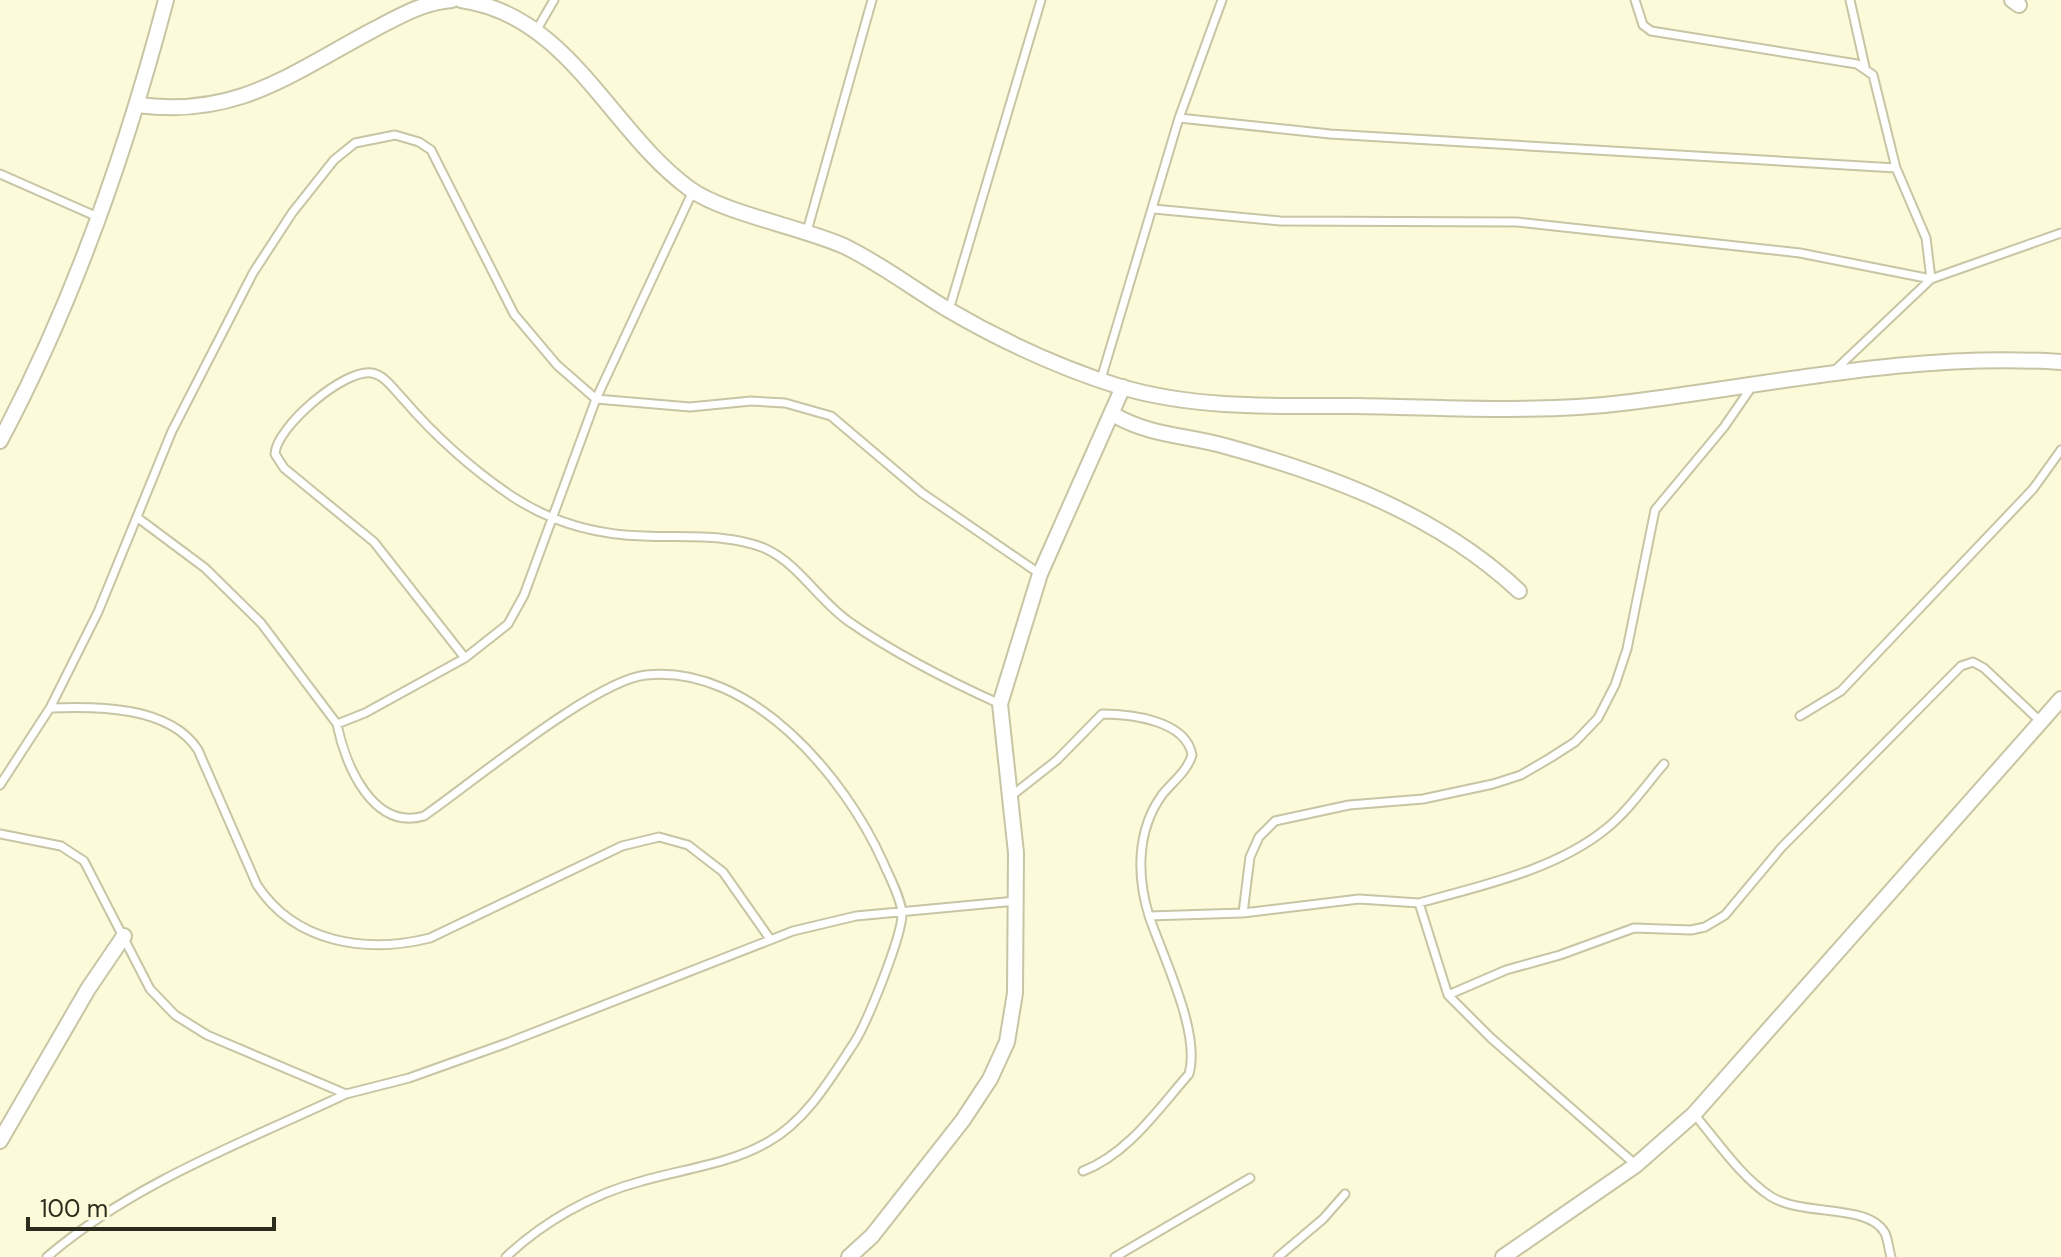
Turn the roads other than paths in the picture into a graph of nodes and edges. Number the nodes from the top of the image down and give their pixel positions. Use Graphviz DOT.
graph roads {
  1 [pos="166,0"];
  2 [pos="452,0"];
  3 [pos="461,0"];
  4 [pos="554,0"];
  5 [pos="872,0"];
  6 [pos="1041,0"];
  7 [pos="1222,0"];
  8 [pos="1635,0"];
  9 [pos="1850,0"];
  10 [pos="536,31"];
  11 [pos="1865,67"];
  12 [pos="138,105"];
  13 [pos="1179,118"];
  14 [pos="1896,168"];
  15 [pos="0,174"];
  16 [pos="693,191"];
  17 [pos="1154,209"];
  18 [pos="100,218"];
  19 [pos="807,231"];
  20 [pos="2061,233"];
  21 [pos="1931,279"];
  22 [pos="949,310"];
  23 [pos="2061,362"];
  24 [pos="1833,372"];
  25 [pos="1101,379"];
  26 [pos="1754,383"];
  27 [pos="1123,387"];
  28 [pos="596,399"];
  29 [pos="1114,415"];
  30 [pos="0,441"];
  31 [pos="2061,450"];
  32 [pos="138,518"];
  33 [pos="550,518"];
  34 [pos="1040,574"];
  35 [pos="1519,591"];
  36 [pos="465,658"];
  37 [pos="2061,699"];
  38 [pos="1000,704"];
  39 [pos="50,708"];
  40 [pos="1800,716"];
  41 [pos="2041,722"];
  42 [pos="337,724"];
  43 [pos="1664,764"];
  44 [pos="0,785"];
  45 [pos="1010,797"];
  46 [pos="0,834"];
  47 [pos="1016,901"];
  48 [pos="1419,903"];
  49 [pos="902,913"];
  50 [pos="1243,913"];
  51 [pos="1149,916"];
  52 [pos="124,936"];
  53 [pos="770,939"];
  54 [pos="1448,995"];
  55 [pos="346,1094"];
  56 [pos="1694,1114"];
  57 [pos="0,1141"];
  58 [pos="1636,1165"];
  59 [pos="1083,1171"];
  60 [pos="1250,1178"];
  61 [pos="1345,1194"];
  62 [pos="47,1257"];
  63 [pos="506,1257"];
  64 [pos="849,1257"];
  65 [pos="1115,1257"];
  66 [pos="1278,1257"];
  67 [pos="1503,1257"];
  68 [pos="1891,1257"];
  1 -- 12 [label="street"];
  2 -- 12 [label="street"];
  3 -- 10 [label="street"];
  4 -- 10 [label="lane"];
  5 -- 19 [label="lane"];
  6 -- 22 [label="lane"];
  7 -- 13 [label="lane"];
  8 -- 11 [label="lane"];
  9 -- 11 [label="lane"];
  10 -- 16 [label="street"];
  11 -- 14 [label="lane"];
  12 -- 18 [label="street"];
  13 -- 14 [label="lane"];
  13 -- 17 [label="lane"];
  14 -- 21 [label="lane"];
  15 -- 18 [label="lane"];
  16 -- 19 [label="street"];
  16 -- 28 [label="lane"];
  17 -- 21 [label="lane"];
  17 -- 25 [label="lane"];
  18 -- 30 [label="street"];
  19 -- 22 [label="street"];
  20 -- 21 [label="lane"];
  21 -- 24 [label="lane"];
  22 -- 25 [label="street"];
  23 -- 24 [label="street"];
  24 -- 26 [label="street"];
  25 -- 27 [label="street"];
  26 -- 27 [label="street"];
  26 -- 50 [label="lane"];
  27 -- 29 [label="street"];
  28 -- 32 [label="lane"];
  28 -- 33 [label="lane"];
  28 -- 34 [label="lane"];
  29 -- 34 [label="street"];
  29 -- 35 [label="street"];
  31 -- 40 [label="lane"];
  32 -- 39 [label="lane"];
  32 -- 42 [label="lane"];
  33 -- 36 [label="lane"];
  33 -- 36 [label="lane"];
  33 -- 38 [label="lane"];
  34 -- 38 [label="street"];
  36 -- 42 [label="lane"];
  37 -- 41 [label="street"];
  38 -- 45 [label="street"];
  39 -- 44 [label="lane"];
  39 -- 53 [label="lane"];
  41 -- 54 [label="lane"];
  41 -- 56 [label="street"];
  42 -- 49 [label="lane"];
  43 -- 48 [label="lane"];
  45 -- 47 [label="street"];
  45 -- 51 [label="lane"];
  46 -- 52 [label="lane"];
  47 -- 49 [label="lane"];
  47 -- 64 [label="street"];
  48 -- 50 [label="lane"];
  48 -- 54 [label="lane"];
  49 -- 53 [label="lane"];
  49 -- 63 [label="lane"];
  50 -- 51 [label="lane"];
  51 -- 59 [label="lane"];
  52 -- 55 [label="lane"];
  52 -- 57 [label="street"];
  53 -- 55 [label="lane"];
  54 -- 58 [label="lane"];
  55 -- 62 [label="lane"];
  56 -- 58 [label="street"];
  56 -- 68 [label="lane"];
  58 -- 67 [label="street"];
  60 -- 65 [label="lane"];
  61 -- 66 [label="lane"];
}
